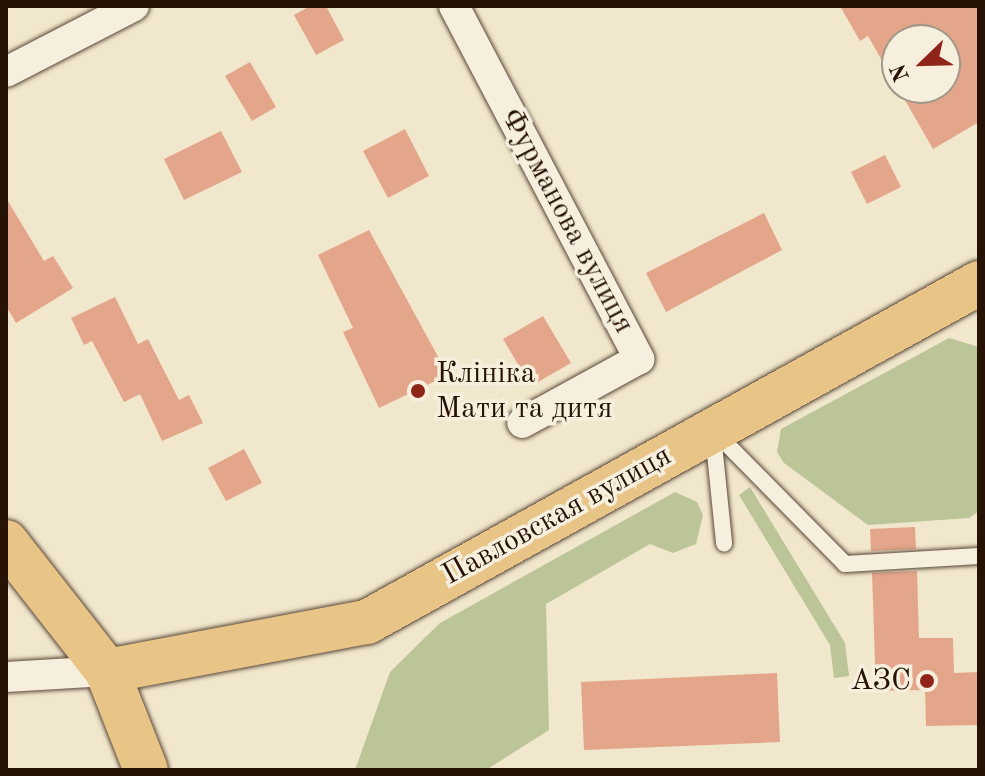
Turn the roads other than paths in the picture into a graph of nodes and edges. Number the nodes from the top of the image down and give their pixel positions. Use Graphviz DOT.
graph roads {
  1 [pos="134,6"];
  2 [pos="454,6"];
  3 [pos="6,72"];
  4 [pos="979,283"];
  5 [pos="522,423"];
  6 [pos="712,429"];
  7 [pos="6,542"];
  8 [pos="724,543"];
  9 [pos="979,556"];
  10 [pos="107,671"];
  11 [pos="6,677"];
  12 [pos="146,770"];
  1 -- 3 [label="street"];
  2 -- 5 [label="street, Фурманова вулиця"];
  4 -- 6 [label="main road, Павловская вулиця"];
  6 -- 8 [label="lane"];
  6 -- 9 [label="lane"];
  6 -- 10 [label="main road, Павловская вулиця"];
  7 -- 10 [label="main road"];
  10 -- 11 [label="street"];
  10 -- 12 [label="main road"];
}
